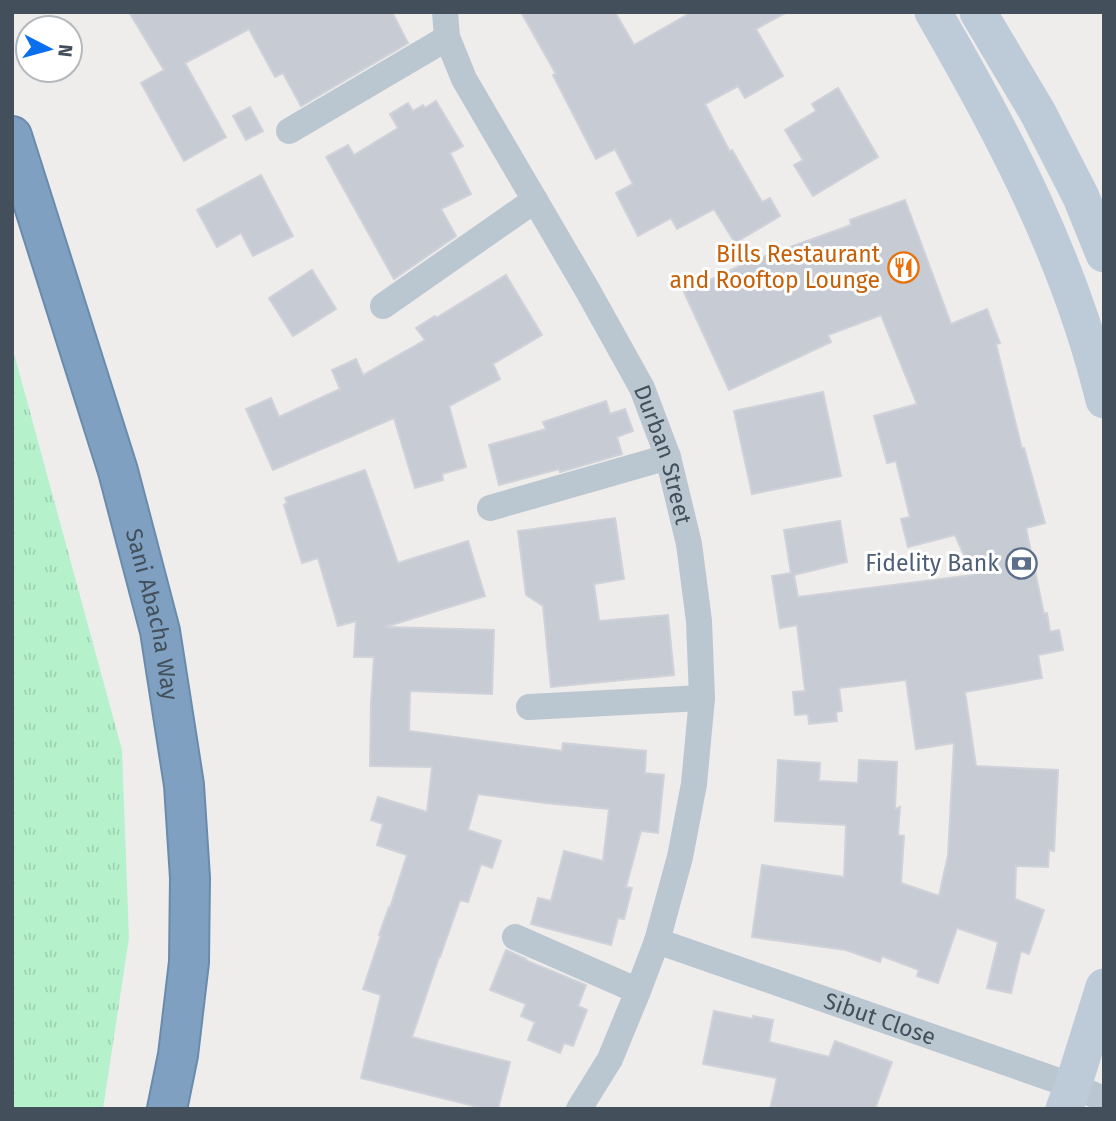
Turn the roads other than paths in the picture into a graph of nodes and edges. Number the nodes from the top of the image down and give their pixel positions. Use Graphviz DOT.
graph roads {
  1 [pos="933,12"];
  2 [pos="978,12"];
  3 [pos="446,25"];
  4 [pos="289,131"];
  5 [pos="12,136"];
  6 [pos="535,200"];
  7 [pos="1104,254"];
  8 [pos="383,306"];
  9 [pos="1104,400"];
  10 [pos="668,457"];
  11 [pos="490,508"];
  12 [pos="702,698"];
  13 [pos="529,708"];
  14 [pos="515,937"];
  15 [pos="657,941"];
  16 [pos="1104,987"];
  17 [pos="638,991"];
  18 [pos="1080,1098"];
  19 [pos="167,1109"];
  20 [pos="579,1109"];
  1 -- 9 [label="main road"];
  2 -- 7 [label="main road"];
  3 -- 4 [label="street"];
  3 -- 6 [label="street, Durban Street"];
  5 -- 19 [label="highway, Sani Abacha Way"];
  6 -- 8 [label="street"];
  6 -- 10 [label="street, Durban Street"];
  10 -- 11 [label="street"];
  10 -- 12 [label="street, Durban Street"];
  12 -- 13 [label="street"];
  12 -- 15 [label="street, Durban Street"];
  14 -- 17 [label="street"];
  15 -- 17 [label="street, Durban Street"];
  15 -- 18 [label="street, Sibut Close"];
  16 -- 18 [label="main road"];
  17 -- 20 [label="street, Durban Street"];
}
